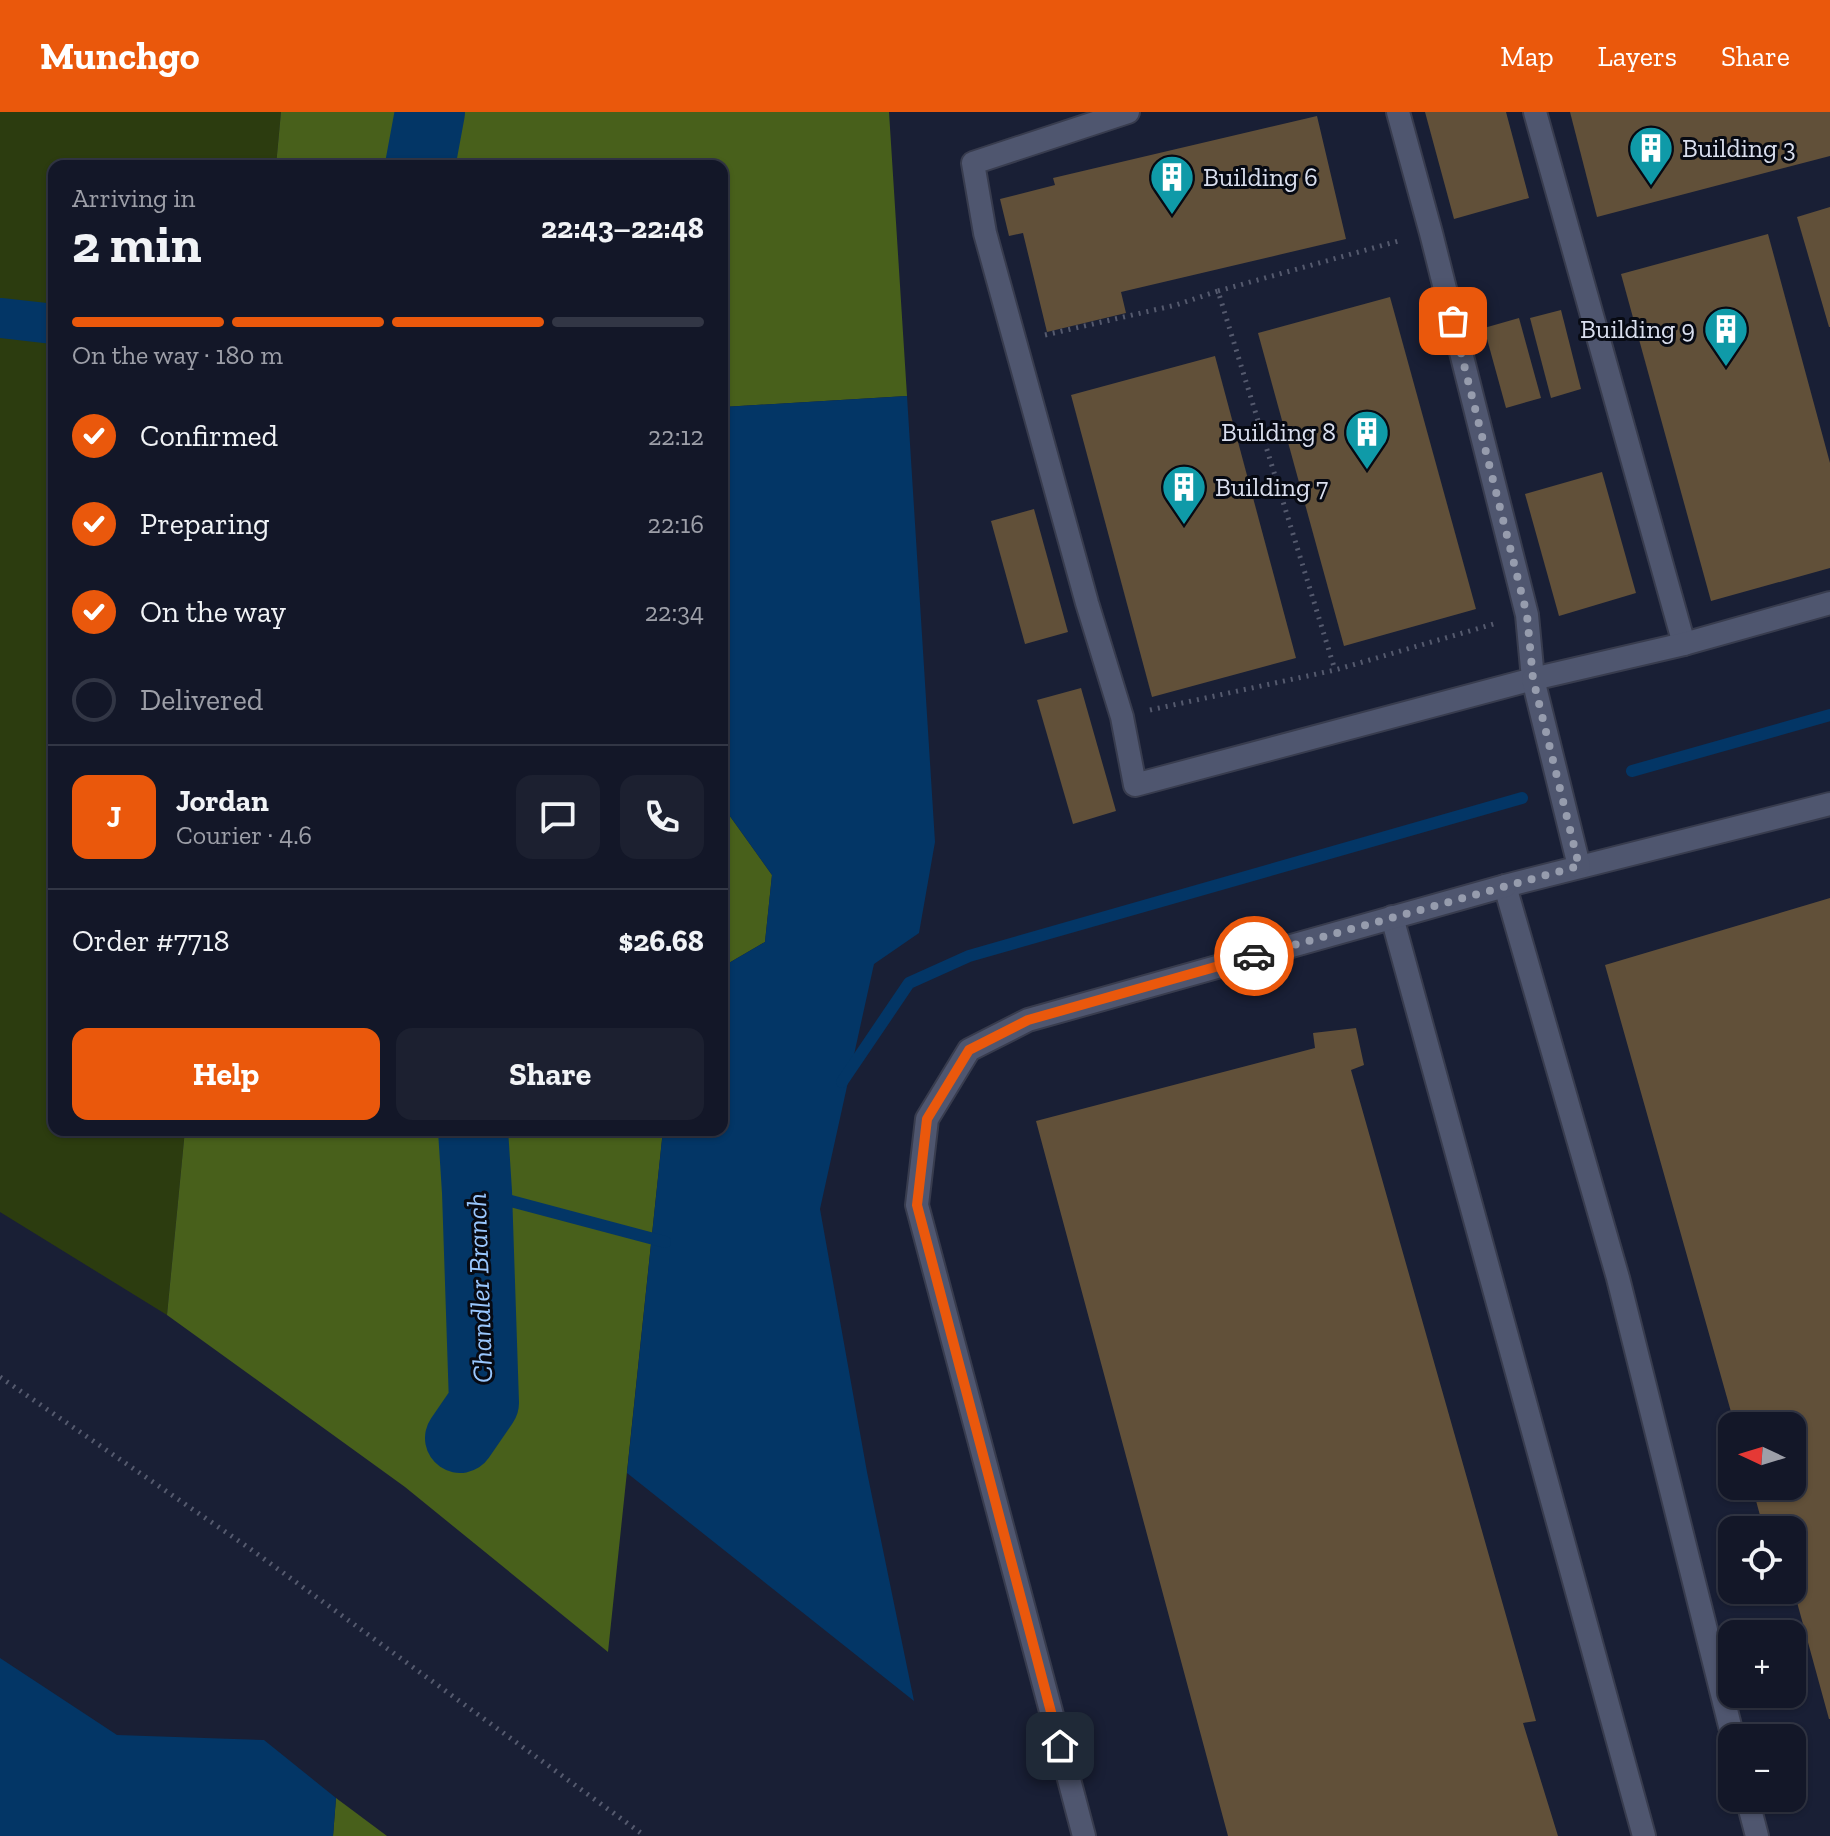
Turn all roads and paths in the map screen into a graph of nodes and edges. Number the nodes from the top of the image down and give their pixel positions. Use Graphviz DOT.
graph roads {
  1 [pos="1128,112"];
  2 [pos="1398,112"];
  3 [pos="1535,112"];
  4 [pos="1431,233"];
  5 [pos="1218,291"];
  6 [pos="1015,342"];
  7 [pos="1830,603"];
  8 [pos="1527,615"];
  9 [pos="1684,644"];
  10 [pos="1335,670"];
  11 [pos="1533,679"];
  12 [pos="1122,717"];
  13 [pos="1830,804"];
  14 [pos="1579,866"];
  15 [pos="1505,886"];
  16 [pos="1392,917"];
  17 [pos="0,1377"];
  18 [pos="1730,1724"];
  19 [pos="1751,1812"];
  20 [pos="645,1836"];
  21 [pos="1084,1836"];
  22 [pos="1644,1836"];
  23 [pos="1757,1836"];
  1 -- 6 [label="street"];
  2 -- 4 [label="street"];
  3 -- 9 [label="street"];
  4 -- 5 [label="path"];
  4 -- 8 [label="street"];
  5 -- 6 [label="path"];
  5 -- 10 [label="path"];
  6 -- 12 [label="street"];
  7 -- 9 [label="street"];
  8 -- 10 [label="path"];
  8 -- 11 [label="street"];
  9 -- 11 [label="street"];
  10 -- 12 [label="path"];
  11 -- 12 [label="street"];
  11 -- 14 [label="street"];
  13 -- 14 [label="street"];
  14 -- 15 [label="street"];
  15 -- 16 [label="street"];
  15 -- 18 [label="street"];
  16 -- 21 [label="street"];
  16 -- 22 [label="street"];
  17 -- 20 [label="path"];
  19 -- 23 [label="street"];
}
